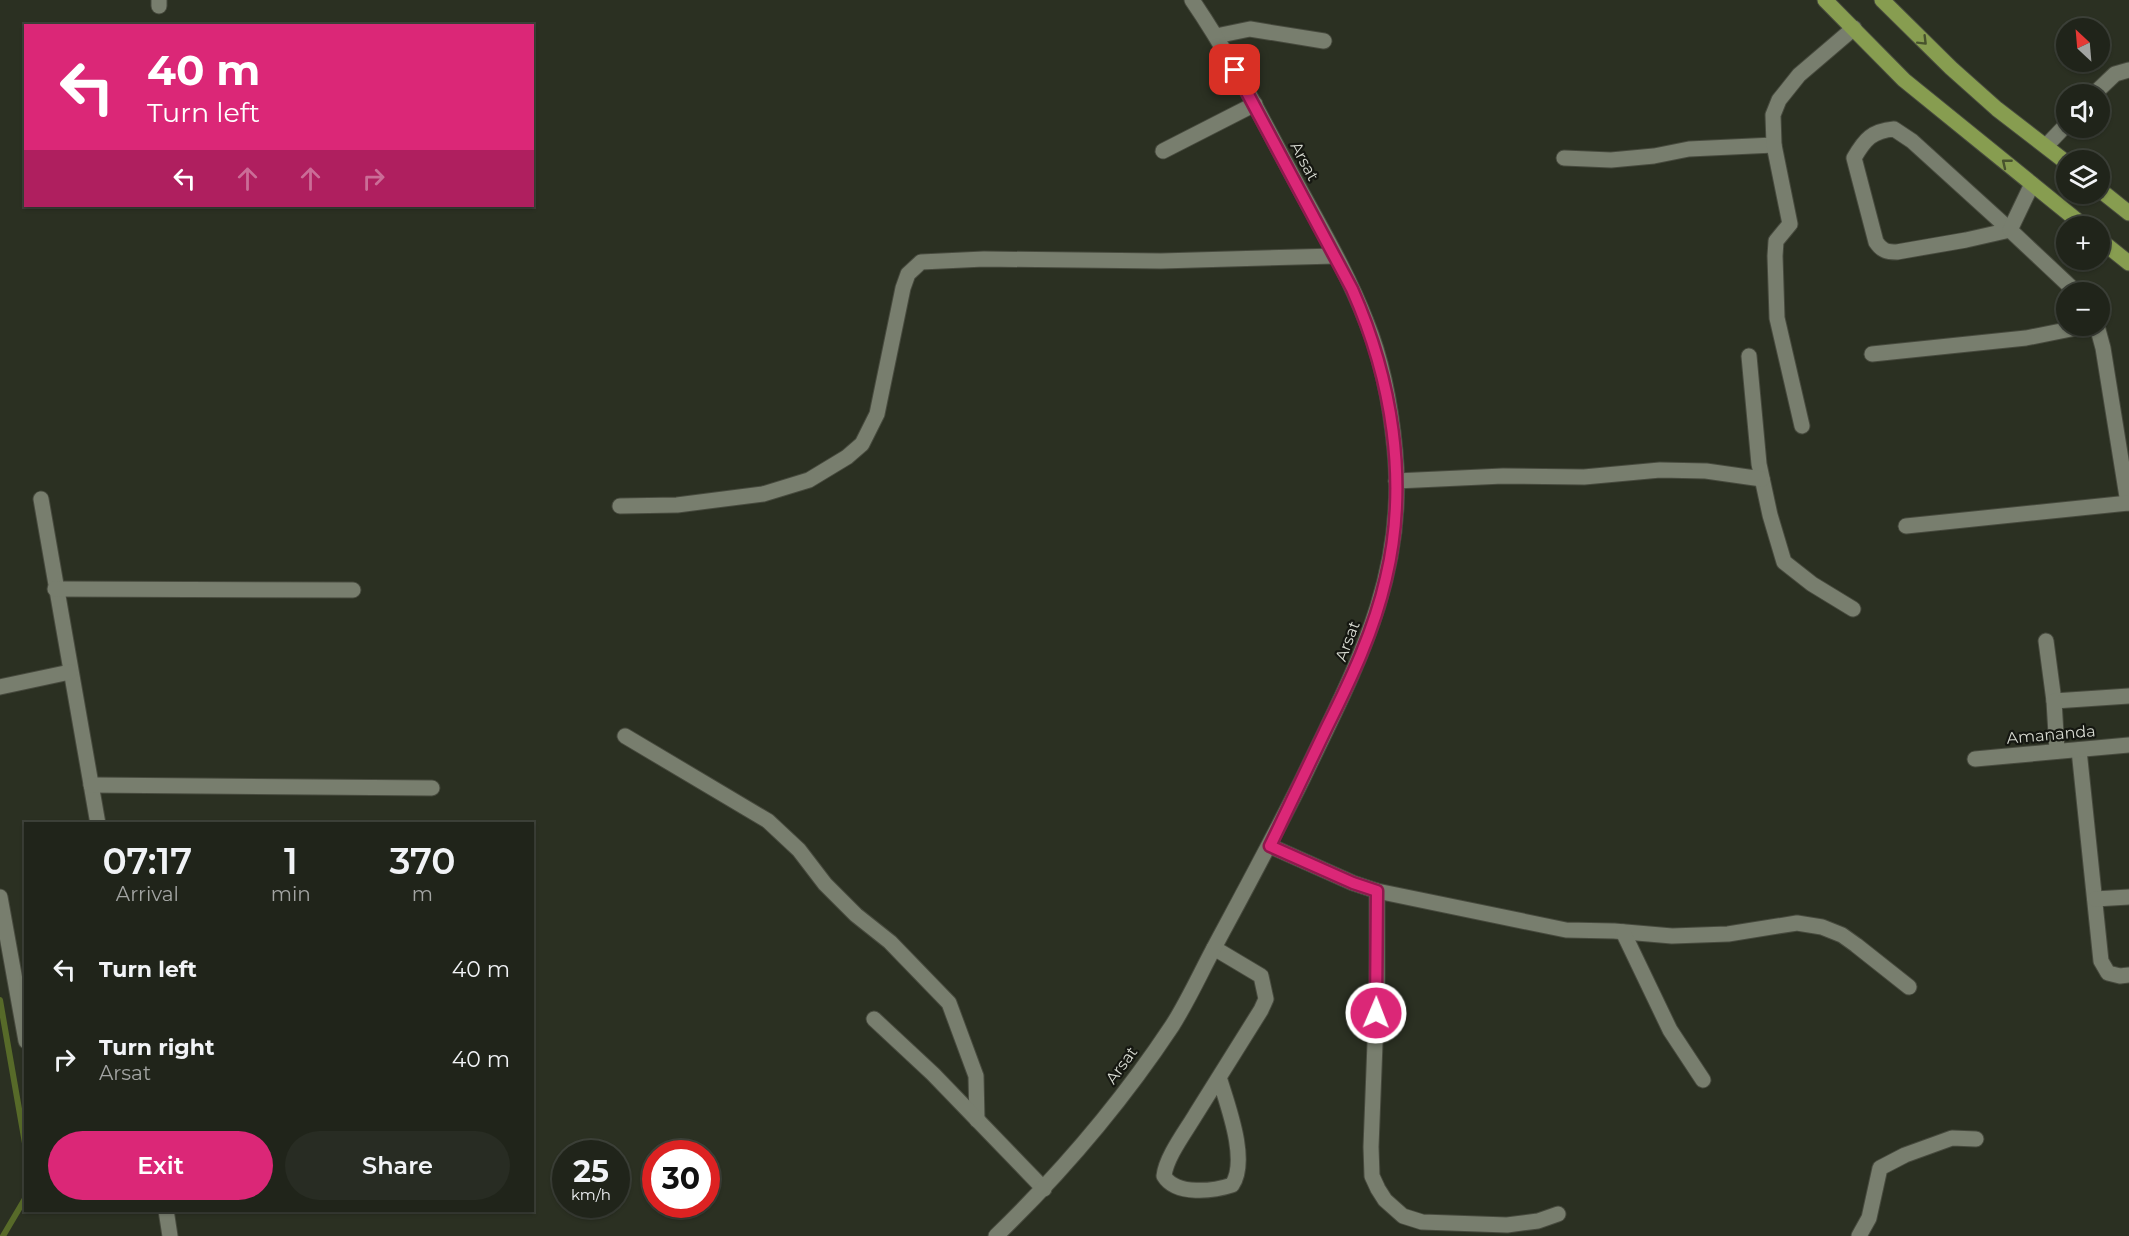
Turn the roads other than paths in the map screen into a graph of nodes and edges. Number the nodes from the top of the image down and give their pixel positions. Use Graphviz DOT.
graph roads {
  1 [pos="1192,0"];
  2 [pos="1825,0"];
  3 [pos="1883,0"];
  4 [pos="1854,28"];
  5 [pos="1216,36"];
  6 [pos="1324,41"];
  7 [pos="2129,70"];
  8 [pos="2104,84"];
  9 [pos="1255,104"];
  10 [pos="2056,136"];
  11 [pos="1774,146"];
  12 [pos="2046,146"];
  13 [pos="1163,151"];
  14 [pos="2056,154"];
  15 [pos="1564,158"];
  16 [pos="2032,184"];
  17 [pos="2110,198"];
  18 [pos="2129,213"];
  19 [pos="2072,216"];
  20 [pos="2010,230"];
  21 [pos="2110,248"];
  22 [pos="1335,256"];
  23 [pos="2129,263"];
  24 [pos="2065,282"];
  25 [pos="2056,332"];
  26 [pos="2100,336"];
  27 [pos="1872,354"];
  28 [pos="1749,356"];
  29 [pos="1802,426"];
  30 [pos="1762,479"];
  31 [pos="1396,481"];
  32 [pos="41,499"];
  33 [pos="2129,503"];
  34 [pos="620,506"];
  35 [pos="1906,526"];
  36 [pos="55,589"];
  37 [pos="352,590"];
  38 [pos="1852,609"];
  39 [pos="2046,641"];
  40 [pos="70,672"];
  41 [pos="0,687"];
  42 [pos="2129,696"];
  43 [pos="2055,702"];
  44 [pos="625,736"];
  45 [pos="2129,745"];
  46 [pos="2079,750"];
  47 [pos="2057,751"];
  48 [pos="1975,759"];
  49 [pos="91,785"];
  50 [pos="432,788"];
  51 [pos="98,822"];
  52 [pos="1270,846"];
  53 [pos="1377,891"];
  54 [pos="0,897"];
  55 [pos="2129,897"];
  56 [pos="2095,899"];
  57 [pos="1623,932"];
  58 [pos="1214,948"];
  59 [pos="19,969"];
  60 [pos="2129,975"];
  61 [pos="1909,987"];
  62 [pos="874,1019"];
  63 [pos="24,1020"];
  64 [pos="1220,1077"];
  65 [pos="1703,1080"];
  66 [pos="977,1120"];
  67 [pos="1976,1139"];
  68 [pos="1044,1189"];
  69 [pos="166,1212"];
  70 [pos="1558,1214"];
  71 [pos="170,1236"];
  72 [pos="996,1236"];
  73 [pos="1859,1236"];
  1 -- 5 [label="street, Arsat"];
  2 -- 4 [label="main road"];
  3 -- 12 [label="main road, one-way"];
  4 -- 11 [label="street"];
  16 -- 4 [label="main road, one-way"];
  5 -- 6 [label="street"];
  5 -- 9 [label="street, Arsat"];
  7 -- 8 [label="street"];
  9 -- 13 [label="street"];
  9 -- 22 [label="street, Arsat"];
  10 -- 12 [label="street"];
  11 -- 15 [label="street"];
  11 -- 29 [label="street"];
  12 -- 14 [label="main road"];
  16 -- 19 [label="main road"];
  16 -- 20 [label="street"];
  17 -- 18 [label="main road"];
  20 -- 20 [label="street"];
  20 -- 24 [label="street"];
  21 -- 23 [label="main road"];
  22 -- 31 [label="street, Arsat"];
  22 -- 34 [label="street"];
  25 -- 27 [label="street"];
  26 -- 33 [label="street"];
  28 -- 30 [label="street"];
  30 -- 31 [label="street"];
  30 -- 38 [label="street"];
  31 -- 52 [label="street, Arsat"];
  32 -- 36 [label="street"];
  33 -- 35 [label="street"];
  36 -- 37 [label="street"];
  36 -- 40 [label="street"];
  39 -- 43 [label="street"];
  40 -- 41 [label="street"];
  40 -- 49 [label="street"];
  42 -- 43 [label="street"];
  43 -- 47 [label="street"];
  44 -- 66 [label="street"];
  45 -- 46 [label="street, Amananda"];
  46 -- 47 [label="street, Amananda"];
  46 -- 56 [label="street"];
  47 -- 48 [label="street, Amananda"];
  49 -- 50 [label="street"];
  49 -- 51 [label="street"];
  52 -- 53 [label="street"];
  52 -- 58 [label="street, Arsat"];
  53 -- 57 [label="street"];
  53 -- 70 [label="street"];
  54 -- 59 [label="street"];
  55 -- 56 [label="street"];
  56 -- 60 [label="street"];
  57 -- 61 [label="street"];
  57 -- 65 [label="street"];
  58 -- 64 [label="street"];
  58 -- 68 [label="street, Arsat"];
  59 -- 63 [label="street"];
  62 -- 66 [label="street"];
  64 -- 64 [label="street"];
  66 -- 68 [label="street"];
  67 -- 73 [label="street"];
  68 -- 72 [label="street, Arsat"];
  69 -- 71 [label="street"];
}
